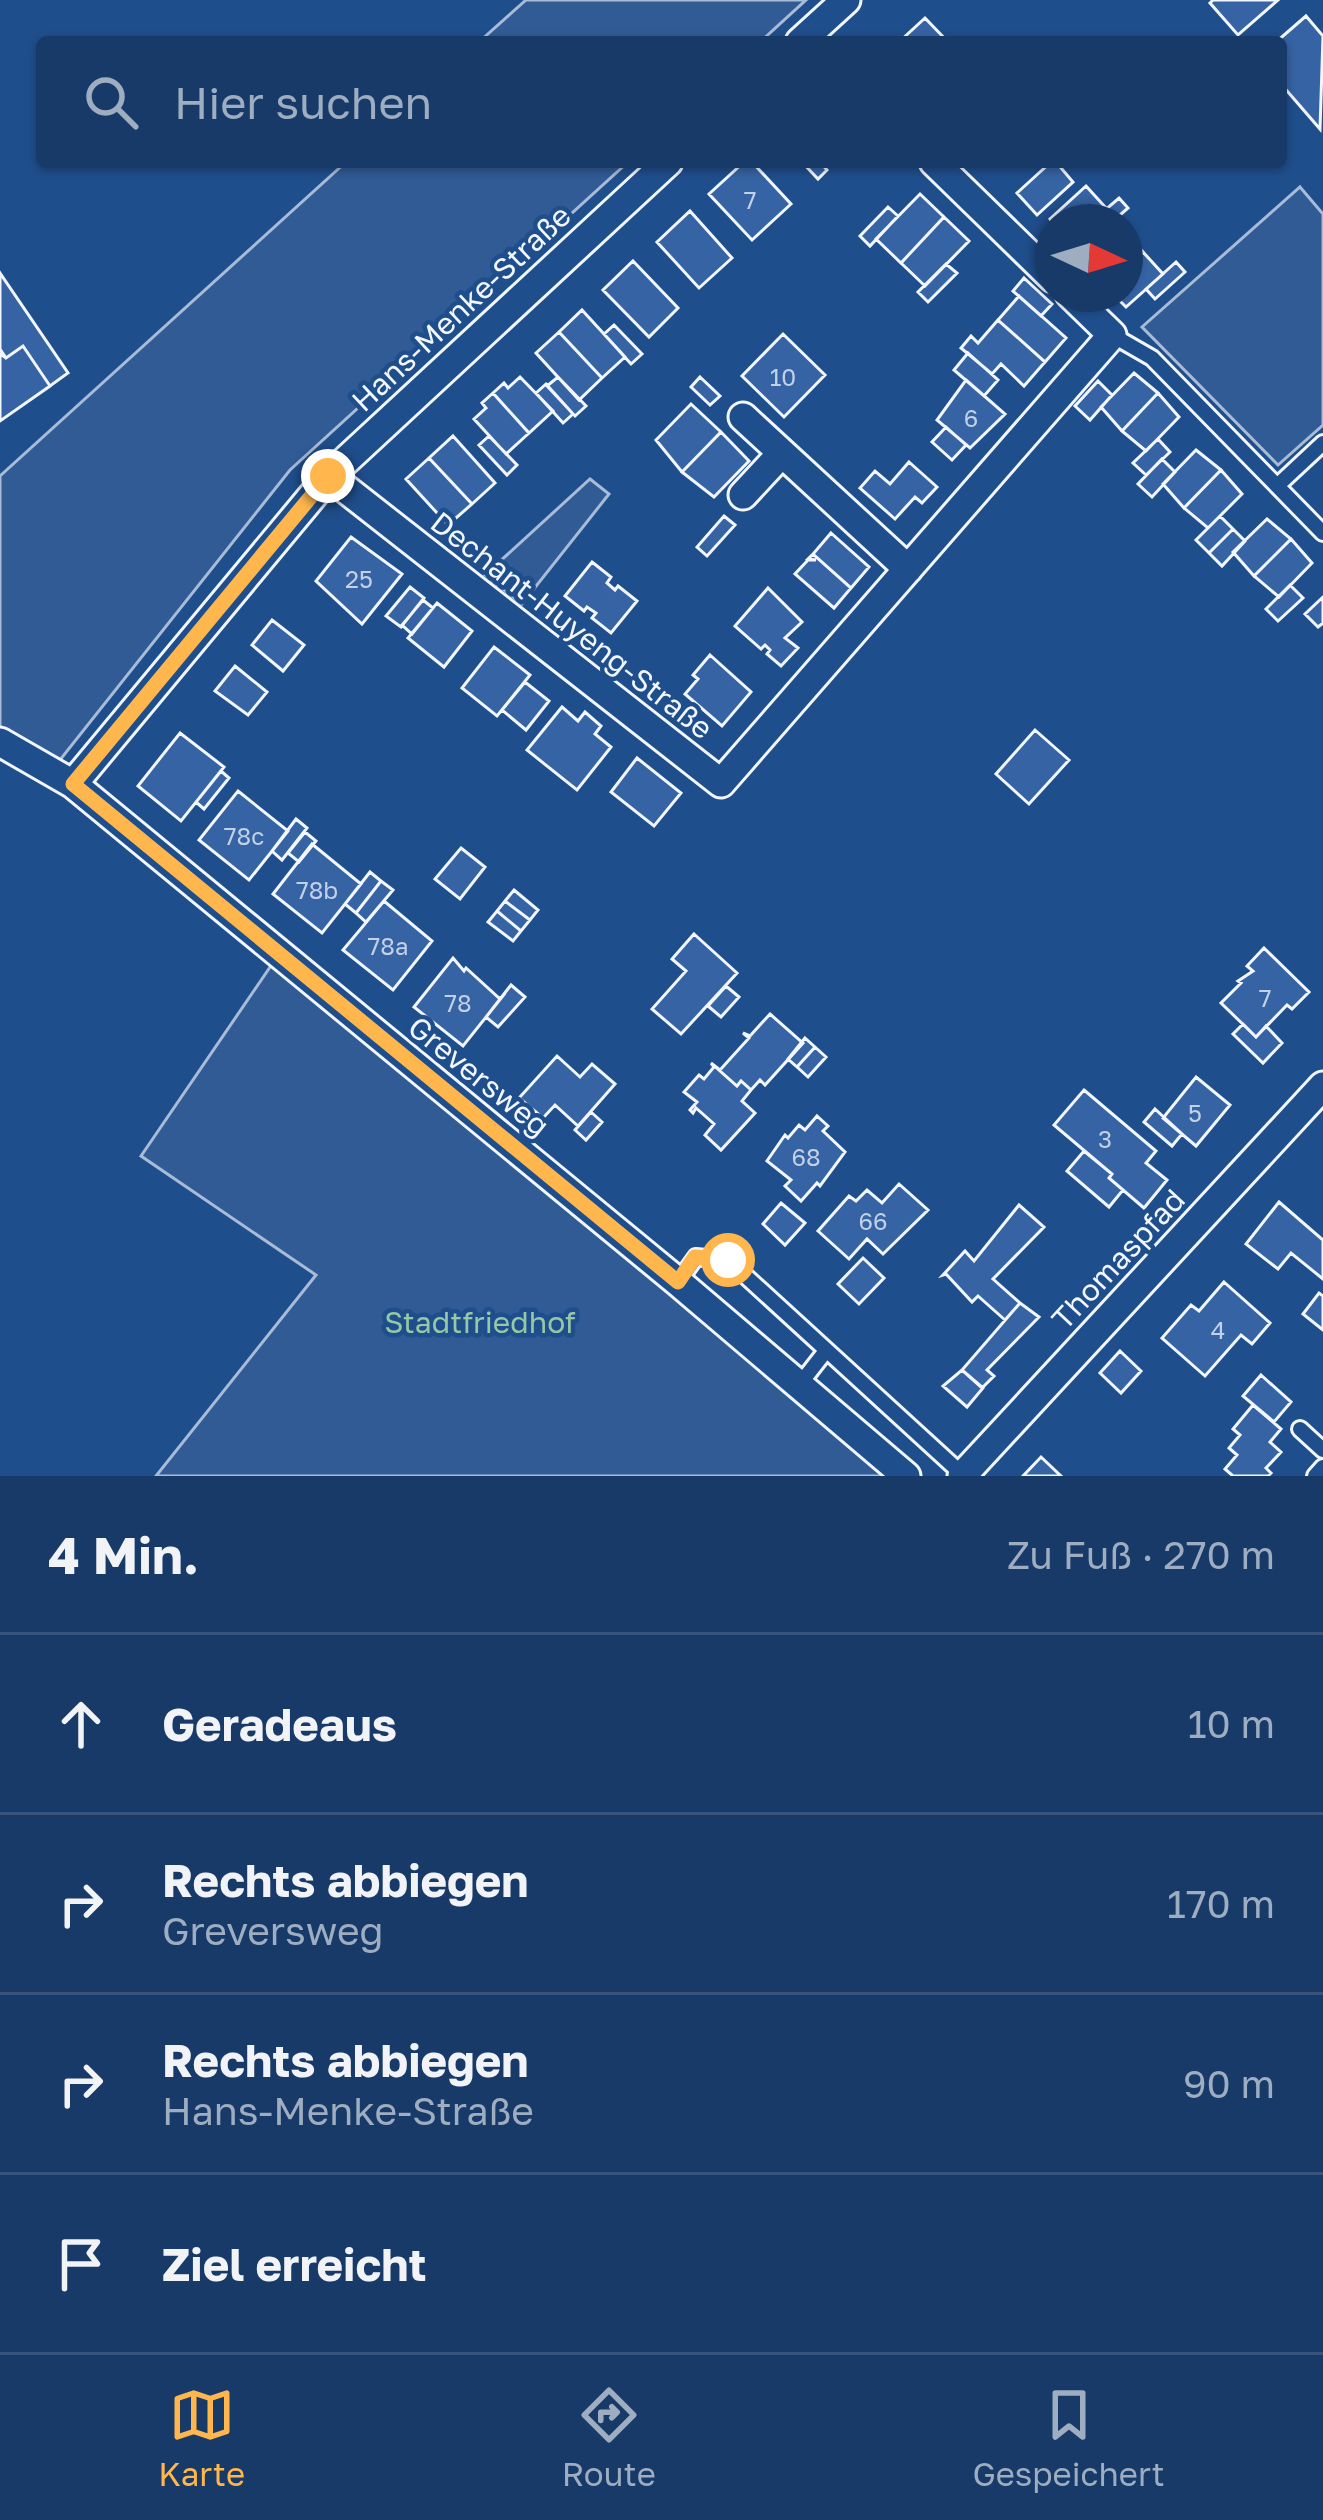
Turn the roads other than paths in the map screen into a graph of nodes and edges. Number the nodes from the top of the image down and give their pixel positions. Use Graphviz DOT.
graph roads {
  1 [pos="846,0"];
  2 [pos="809,36"];
  3 [pos="662,168"];
  4 [pos="940,168"];
  5 [pos="1035,260"];
  6 [pos="1088,312"];
  7 [pos="1112,335"];
  8 [pos="743,417"];
  9 [pos="1323,442"];
  10 [pos="782,453"];
  11 [pos="328,476"];
  12 [pos="1277,486"];
  13 [pos="743,495"];
  14 [pos="1323,533"];
  15 [pos="908,568"];
  16 [pos="0,742"];
  17 [pos="73,784"];
  18 [pos="1323,1086"];
  19 [pos="678,1282"];
  20 [pos="825,1352"];
  21 [pos="800,1384"];
  22 [pos="1300,1430"];
  23 [pos="1323,1450"];
  24 [pos="1323,1467"];
  25 [pos="963,1475"];
  26 [pos="906,1476"];
  27 [pos="1315,1476"];
  1 -- 2 [label="street"];
  3 -- 11 [label="street, Hans-Menke-Straße"];
  4 -- 5 [label="street"];
  6 -- 7 [label="street"];
  7 -- 12 [label="lane"];
  7 -- 15 [label="street, Dechant-Huyeng-Straße"];
  8 -- 10 [label="street"];
  9 -- 12 [label="lane"];
  10 -- 13 [label="street"];
  10 -- 15 [label="street"];
  11 -- 15 [label="street, Dechant-Huyeng-Straße"];
  11 -- 17 [label="street, Hans-Menke-Straße"];
  12 -- 14 [label="lane"];
  16 -- 17 [label="street, Greversweg"];
  17 -- 19 [label="street, Greversweg"];
  18 -- 25 [label="street, Thomaspfad"];
  19 -- 20 [label="lane"];
  19 -- 21 [label="street, Greversweg"];
  20 -- 21 [label="lane"];
  20 -- 25 [label="lane"];
  21 -- 26 [label="street, Greversweg"];
  22 -- 23 [label="lane"];
  24 -- 27 [label="lane"];
}
